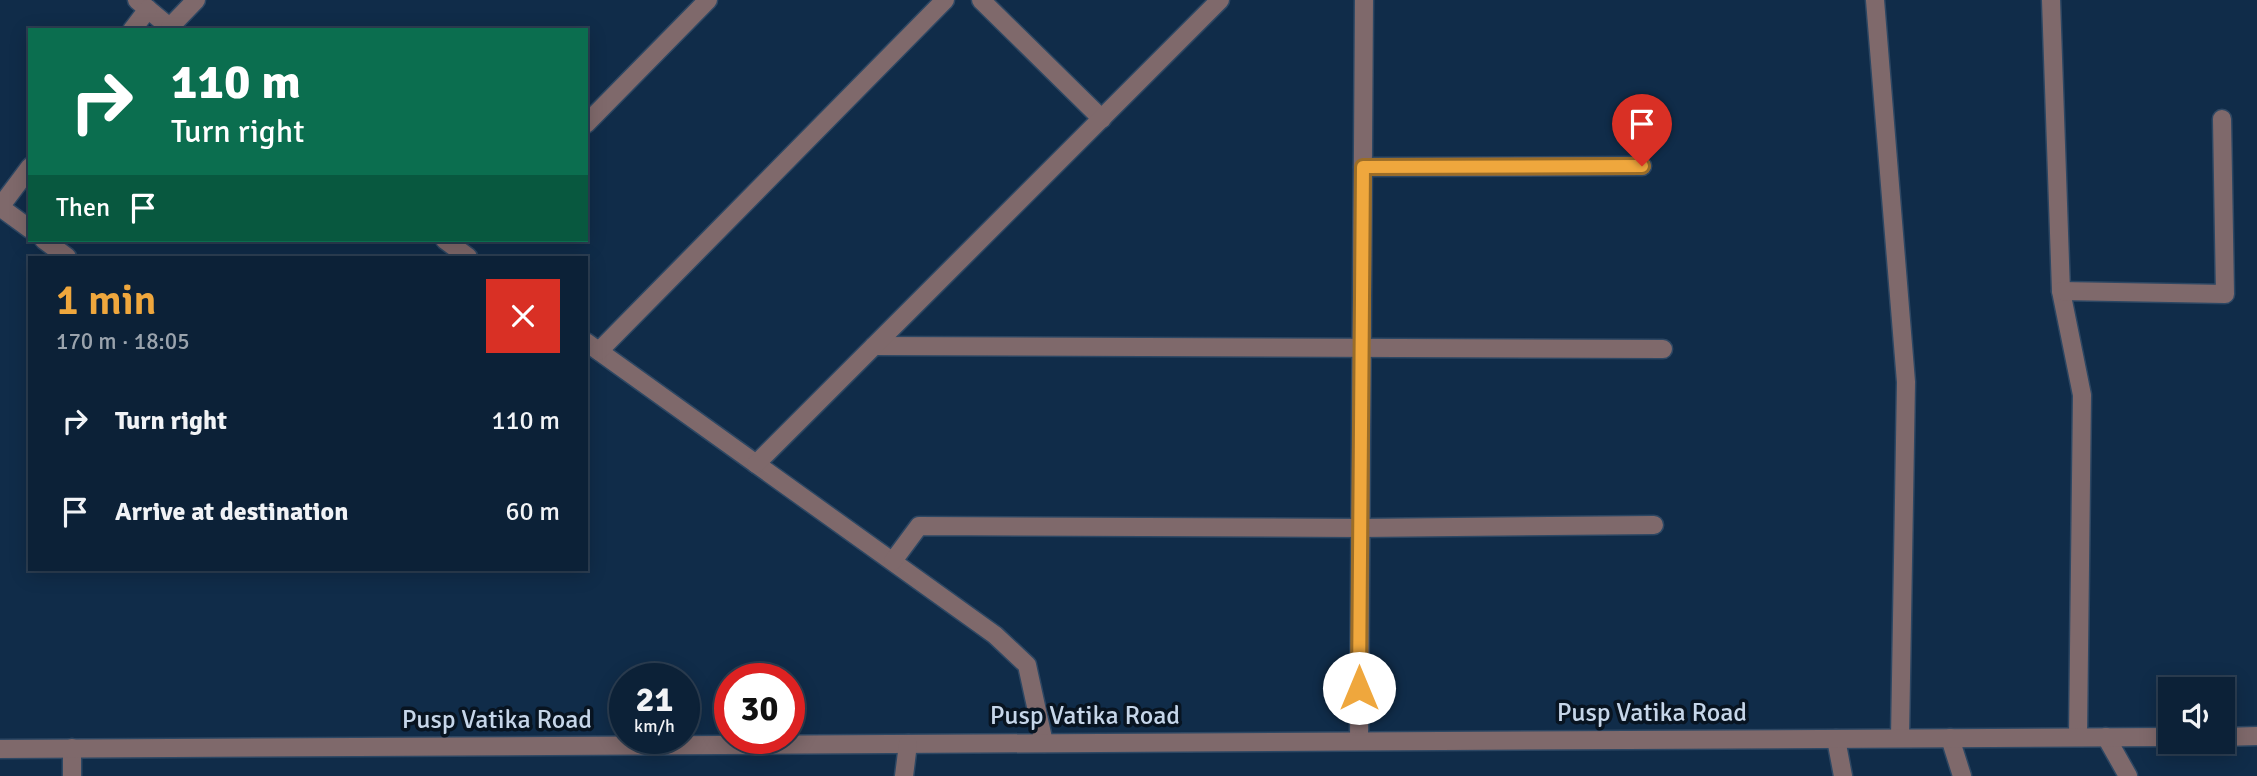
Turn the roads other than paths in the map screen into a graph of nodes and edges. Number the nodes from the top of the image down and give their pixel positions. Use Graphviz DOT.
graph roads {
  1 [pos="196,0"];
  2 [pos="708,0"];
  3 [pos="945,0"];
  4 [pos="981,0"];
  5 [pos="1220,0"];
  6 [pos="1364,0"];
  7 [pos="1875,0"];
  8 [pos="2052,0"];
  9 [pos="142,5"];
  10 [pos="133,28"];
  11 [pos="171,28"];
  12 [pos="173,28"];
  13 [pos="1102,119"];
  14 [pos="2222,119"];
  15 [pos="588,122"];
  16 [pos="1642,166"];
  17 [pos="1363,167"];
  18 [pos="28,170"];
  19 [pos="0,207"];
  20 [pos="28,228"];
  21 [pos="47,242"];
  22 [pos="449,242"];
  23 [pos="467,250"];
  24 [pos="66,256"];
  25 [pos="2061,291"];
  26 [pos="874,346"];
  27 [pos="592,347"];
  28 [pos="1362,348"];
  29 [pos="1663,349"];
  30 [pos="756,464"];
  31 [pos="1654,525"];
  32 [pos="1360,528"];
  33 [pos="893,562"];
  34 [pos="2257,736"];
  35 [pos="2078,737"];
  36 [pos="2106,737"];
  37 [pos="2158,737"];
  38 [pos="2235,737"];
  39 [pos="1900,738"];
  40 [pos="1951,738"];
  41 [pos="1836,739"];
  42 [pos="1359,741"];
  43 [pos="1044,743"];
  44 [pos="908,744"];
  45 [pos="72,748"];
  46 [pos="0,749"];
  47 [pos="72,776"];
  48 [pos="904,776"];
  49 [pos="1843,776"];
  50 [pos="1962,776"];
  51 [pos="2128,776"];
  1 -- 12 [label="street"];
  2 -- 15 [label="street"];
  3 -- 27 [label="street"];
  4 -- 13 [label="street"];
  5 -- 13 [label="street"];
  6 -- 17 [label="street"];
  7 -- 39 [label="street"];
  8 -- 25 [label="street"];
  9 -- 10 [label="street"];
  9 -- 11 [label="street"];
  13 -- 26 [label="street"];
  14 -- 25 [label="street"];
  16 -- 17 [label="street"];
  17 -- 28 [label="street"];
  18 -- 19 [label="street"];
  19 -- 20 [label="street"];
  21 -- 24 [label="street"];
  22 -- 23 [label="street"];
  25 -- 35 [label="street"];
  26 -- 28 [label="street"];
  26 -- 30 [label="street"];
  27 -- 30 [label="street"];
  28 -- 29 [label="street"];
  28 -- 32 [label="street"];
  30 -- 33 [label="street"];
  31 -- 32 [label="street"];
  32 -- 33 [label="street"];
  32 -- 42 [label="street"];
  33 -- 43 [label="street"];
  34 -- 38 [label="street"];
  35 -- 36 [label="street, Pusp Vatika Road"];
  35 -- 40 [label="street, Pusp Vatika Road"];
  36 -- 37 [label="street, Pusp Vatika Road"];
  36 -- 51 [label="street"];
  39 -- 40 [label="street, Pusp Vatika Road"];
  39 -- 41 [label="street, Pusp Vatika Road"];
  40 -- 50 [label="street"];
  41 -- 42 [label="street, Pusp Vatika Road"];
  41 -- 49 [label="street"];
  42 -- 43 [label="street, Pusp Vatika Road"];
  43 -- 44 [label="street, Pusp Vatika Road"];
  44 -- 45 [label="street, Pusp Vatika Road"];
  44 -- 48 [label="street"];
  45 -- 46 [label="street, Pusp Vatika Road"];
  45 -- 47 [label="street"];
}
